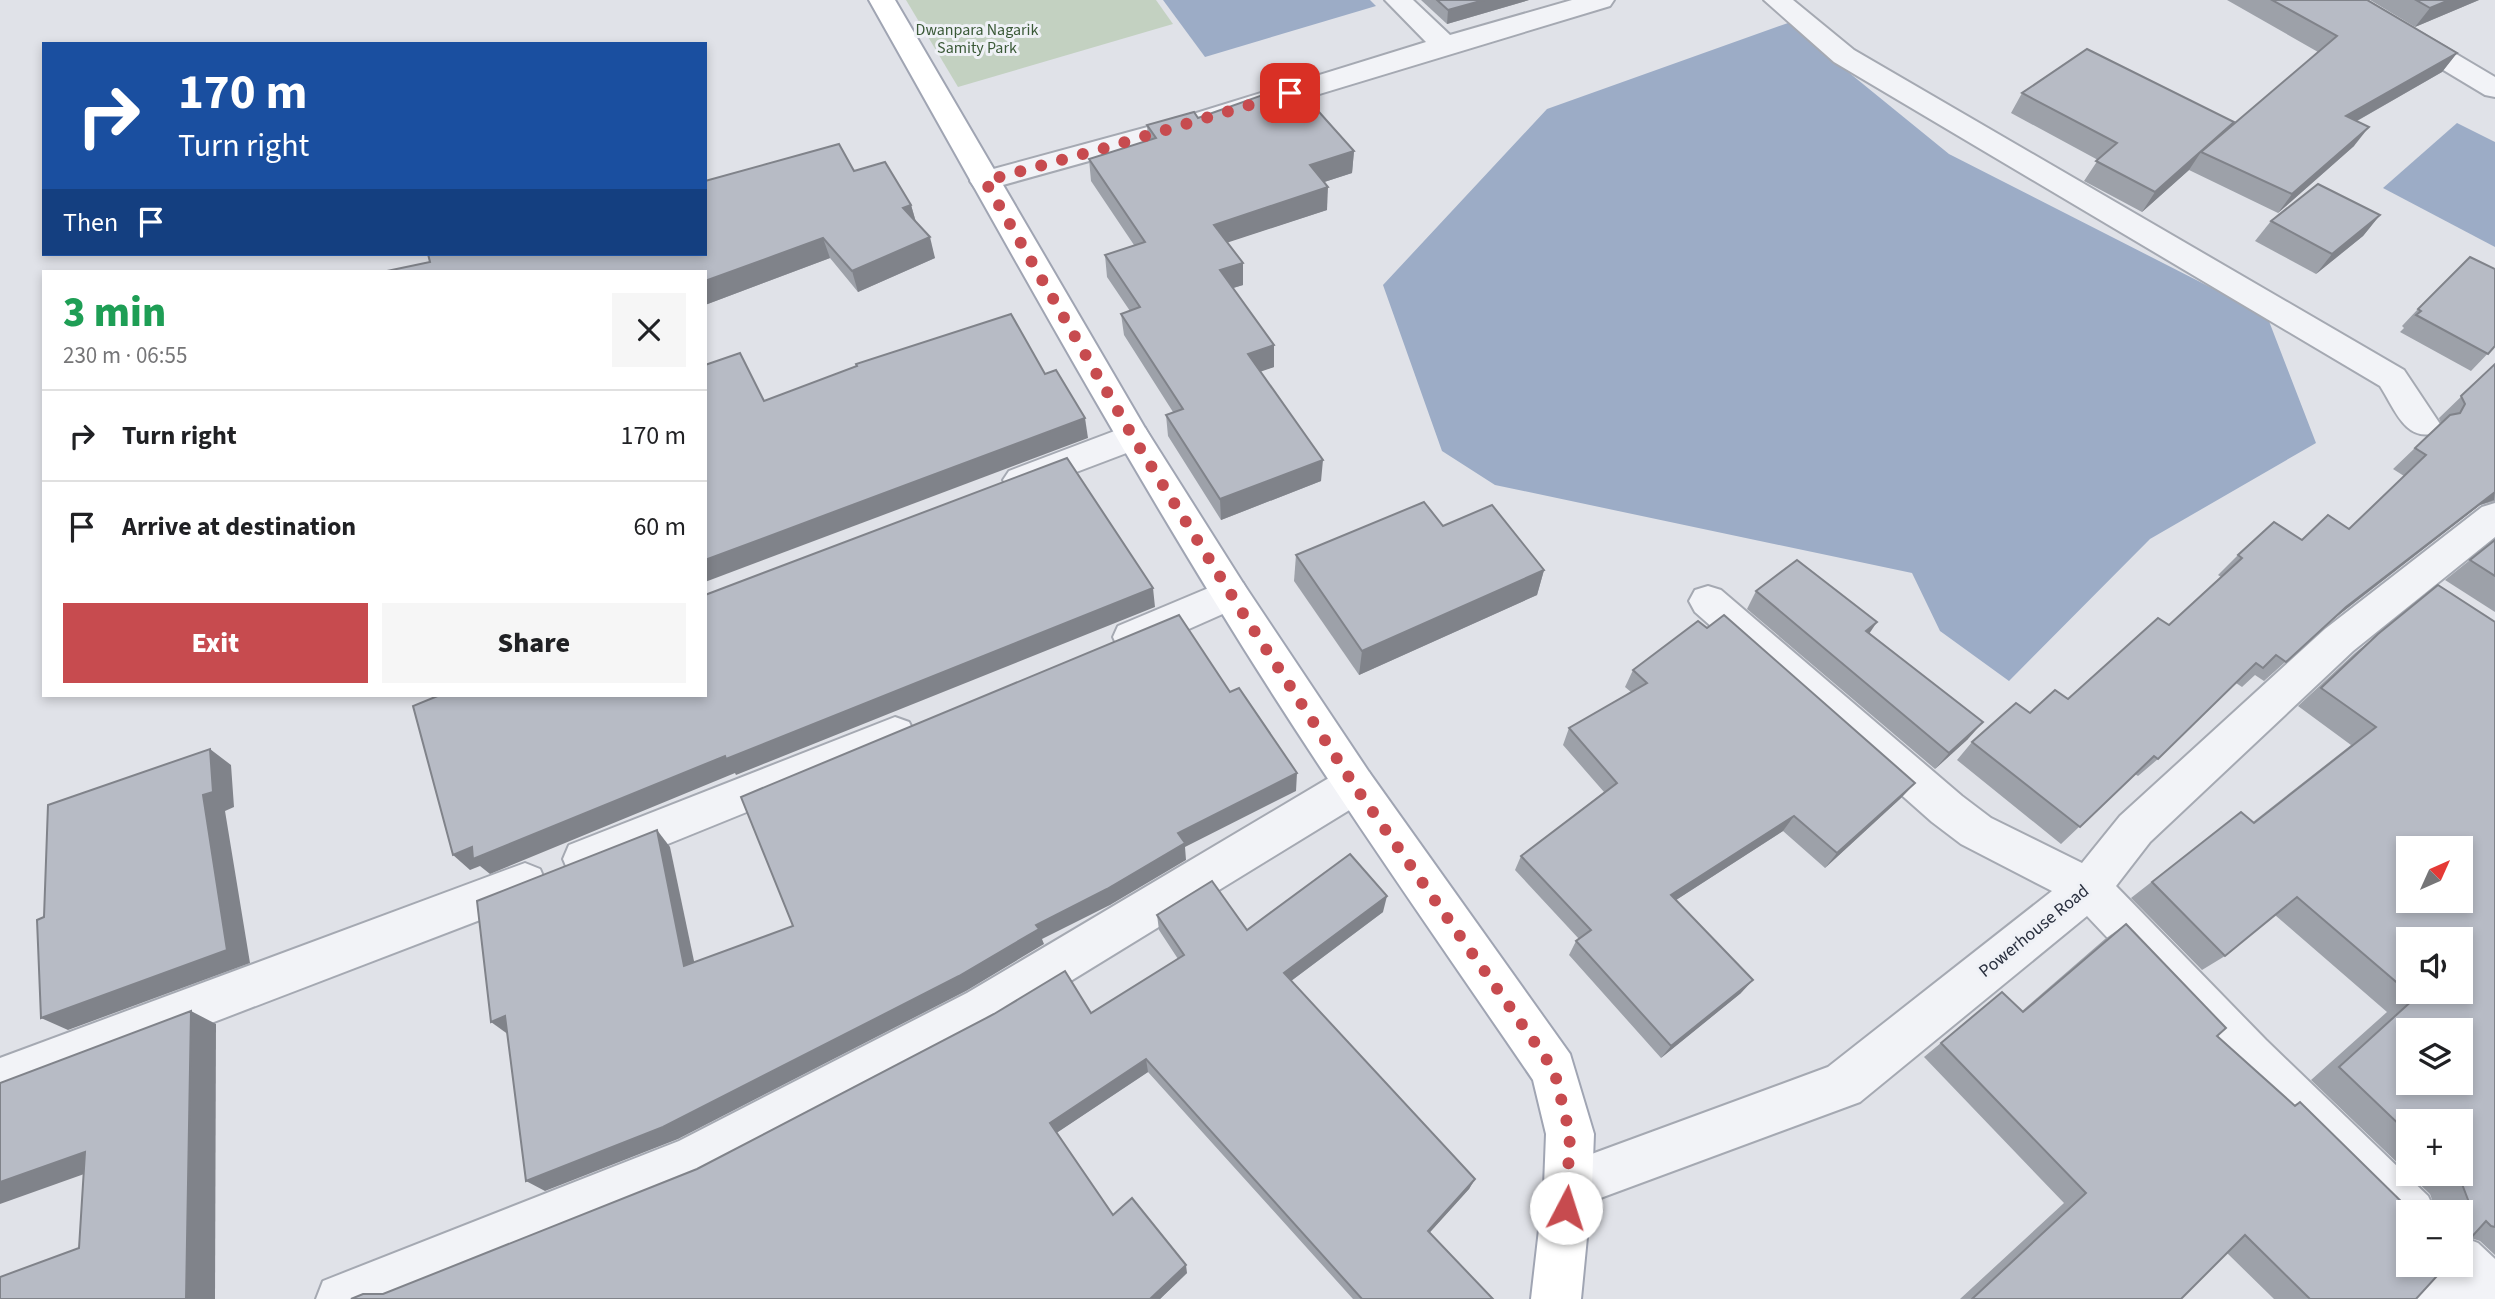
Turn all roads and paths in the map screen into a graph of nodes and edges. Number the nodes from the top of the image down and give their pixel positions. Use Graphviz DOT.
graph roads {
  1 [pos="882,0"];
  2 [pos="1398,0"];
  3 [pos="1601,0"];
  4 [pos="1777,0"];
  5 [pos="2346,0"];
  6 [pos="1445,44"];
  7 [pos="2495,89"];
  8 [pos="985,181"];
  9 [pos="2423,424"];
  10 [pos="1133,437"];
  11 [pos="990,492"];
  12 [pos="2495,517"];
  13 [pos="1230,594"];
  14 [pos="1708,601"];
  15 [pos="1094,653"];
  16 [pos="927,720"];
  17 [pos="1354,785"];
  18 [pos="2089,888"];
  19 [pos="0,1081"];
  20 [pos="1569,1186"];
  21 [pos="2398,1200"];
  22 [pos="341,1299"];
  23 [pos="1556,1299"];
  1 -- 8 [label="main road"];
  2 -- 6 [label="street"];
  3 -- 6 [label="street"];
  4 -- 9 [label="street"];
  5 -- 7 [label="street"];
  6 -- 8 [label="street"];
  8 -- 10 [label="main road"];
  10 -- 11 [label="street"];
  10 -- 13 [label="main road"];
  12 -- 18 [label="street, Powerhouse Road"];
  13 -- 15 [label="street"];
  13 -- 17 [label="main road"];
  14 -- 18 [label="street"];
  16 -- 19 [label="street"];
  17 -- 20 [label="main road"];
  17 -- 22 [label="street"];
  18 -- 20 [label="street, Powerhouse Road"];
  18 -- 21 [label="street"];
  20 -- 23 [label="main road"];
}
